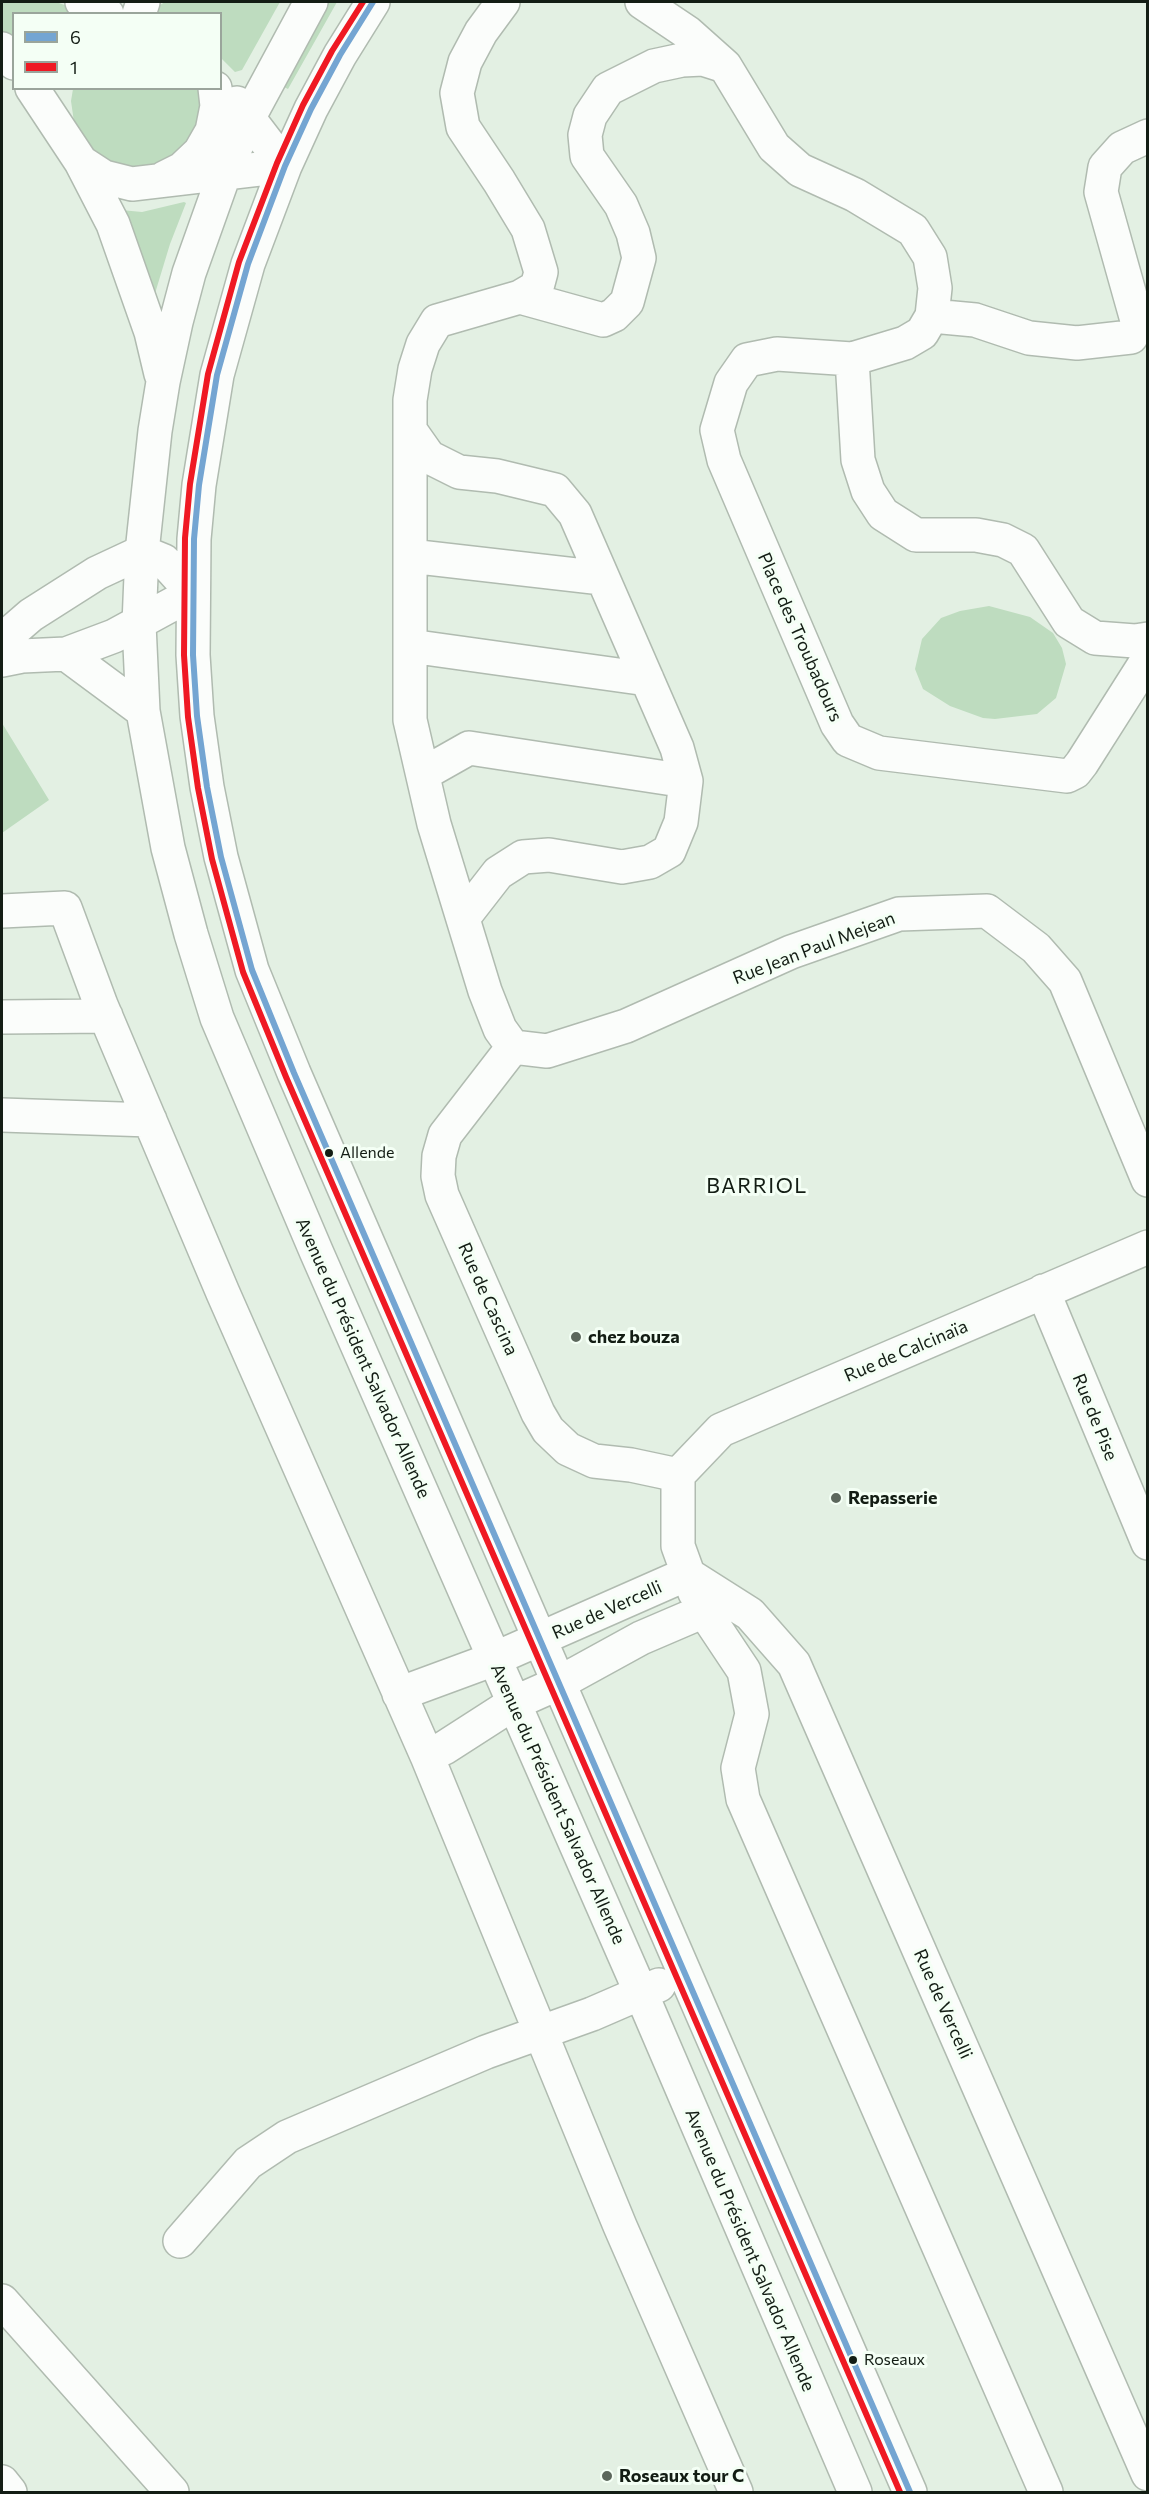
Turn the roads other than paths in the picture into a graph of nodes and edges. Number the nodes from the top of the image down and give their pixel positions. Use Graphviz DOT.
graph roads {
  1 [pos="82,2"];
  2 [pos="311,2"];
  3 [pos="373,2"];
  4 [pos="503,2"];
  5 [pos="642,2"];
  6 [pos="103,12"];
  7 [pos="2,49"];
  8 [pos="12,61"];
  9 [pos="725,66"];
  10 [pos="222,83"];
  11 [pos="33,90"];
  12 [pos="57,90"];
  13 [pos="215,90"];
  14 [pos="249,117"];
  15 [pos="1148,136"];
  16 [pos="73,151"];
  17 [pos="285,166"];
  18 [pos="225,172"];
  19 [pos="159,180"];
  20 [pos="520,297"];
  21 [pos="932,316"];
  22 [pos="1141,334"];
  23 [pos="852,359"];
  24 [pos="163,382"];
  25 [pos="410,430"];
  26 [pos="142,552"];
  27 [pos="410,556"];
  28 [pos="602,578"];
  29 [pos="193,593"];
  30 [pos="139,624"];
  31 [pos="1148,639"];
  32 [pos="2,640"];
  33 [pos="410,646"];
  34 [pos="66,654"];
  35 [pos="1148,659"];
  36 [pos="2,660"];
  37 [pos="647,679"];
  38 [pos="143,711"];
  39 [pos="423,774"];
  40 [pos="686,781"];
  41 [pos="2,910"];
  42 [pos="463,918"];
  43 [pos="106,1016"];
  44 [pos="2,1017"];
  45 [pos="513,1047"];
  46 [pos="2,1115"];
  47 [pos="150,1120"];
  48 [pos="1148,1180"];
  49 [pos="1148,1247"];
  50 [pos="1044,1291"];
  51 [pos="678,1475"];
  52 [pos="1148,1543"];
  53 [pos="687,1574"];
  54 [pos="704,1611"];
  55 [pos="540,1640"];
  56 [pos="494,1659"];
  57 [pos="558,1683"];
  58 [pos="399,1694"];
  59 [pos="514,1703"];
  60 [pos="427,1756"];
  61 [pos="685,1974"];
  62 [pos="641,1993"];
  63 [pos="541,2034"];
  64 [pos="180,2241"];
  65 [pos="2,2301"];
  66 [pos="1148,2474"];
  67 [pos="2,2482"];
  68 [pos="10,2493"];
  69 [pos="172,2493"];
  70 [pos="736,2493"];
  71 [pos="855,2493"];
  72 [pos="910,2493"];
  73 [pos="1046,2493"];
  1 -- 6 [label="street"];
  2 -- 14 [label="street, Avenue du Président Salvador Allende"];
  3 -- 17 [label="street"];
  4 -- 20 [label="street"];
  5 -- 9 [label="street"];
  7 -- 8 [label="street"];
  9 -- 20 [label="street"];
  9 -- 21 [label="street"];
  10 -- 14 [label="street"];
  11 -- 16 [label="street"];
  12 -- 16 [label="street"];
  13 -- 19 [label="street"];
  14 -- 17 [label="street"];
  14 -- 18 [label="street, Avenue du Président Salvador Allende"];
  15 -- 22 [label="street"];
  16 -- 19 [label="street"];
  16 -- 24 [label="street"];
  17 -- 18 [label="street"];
  17 -- 29 [label="street"];
  18 -- 19 [label="street"];
  18 -- 24 [label="street, Avenue du Président Salvador Allende"];
  20 -- 25 [label="street"];
  21 -- 22 [label="street"];
  21 -- 23 [label="street, Place des Troubadours"];
  23 -- 31 [label="street"];
  23 -- 35 [label="street, Place des Troubadours"];
  24 -- 26 [label="street, Avenue du Président Salvador Allende"];
  25 -- 27 [label="street"];
  25 -- 28 [label="street"];
  26 -- 29 [label="street"];
  26 -- 30 [label="street, Avenue du Président Salvador Allende"];
  26 -- 32 [label="street"];
  27 -- 28 [label="street"];
  27 -- 33 [label="street"];
  28 -- 37 [label="street"];
  29 -- 30 [label="street"];
  29 -- 55 [label="street"];
  30 -- 34 [label="street"];
  30 -- 38 [label="street, Avenue du Président Salvador Allende"];
  33 -- 37 [label="street"];
  33 -- 39 [label="street"];
  34 -- 36 [label="street"];
  34 -- 38 [label="street"];
  37 -- 40 [label="street"];
  38 -- 56 [label="street, Avenue du Président Salvador Allende"];
  39 -- 40 [label="street"];
  39 -- 42 [label="street"];
  40 -- 42 [label="street"];
  41 -- 43 [label="street"];
  42 -- 45 [label="street"];
  43 -- 44 [label="street"];
  43 -- 47 [label="street"];
  45 -- 48 [label="street, Rue Jean Paul Mejean"];
  45 -- 51 [label="street, Rue de Cascina"];
  46 -- 47 [label="street"];
  47 -- 58 [label="street"];
  49 -- 50 [label="street, Rue de Calcinaïa"];
  50 -- 51 [label="street, Rue de Calcinaïa"];
  50 -- 52 [label="street, Rue de Pise"];
  51 -- 53 [label="street"];
  53 -- 54 [label="street"];
  53 -- 55 [label="street, Rue de Vercelli"];
  53 -- 66 [label="street, Rue de Vercelli"];
  54 -- 57 [label="street"];
  54 -- 73 [label="street"];
  55 -- 56 [label="street, Rue de Vercelli"];
  55 -- 57 [label="street"];
  56 -- 58 [label="street, Rue de Vercelli"];
  56 -- 59 [label="street, Avenue du Président Salvador Allende"];
  57 -- 59 [label="street"];
  57 -- 61 [label="street"];
  58 -- 60 [label="street"];
  59 -- 60 [label="street"];
  59 -- 62 [label="street, Avenue du Président Salvador Allende"];
  60 -- 63 [label="street"];
  61 -- 62 [label="street"];
  61 -- 72 [label="street"];
  62 -- 63 [label="street"];
  62 -- 71 [label="street, Avenue du Président Salvador Allende"];
  63 -- 64 [label="street"];
  63 -- 70 [label="street"];
  65 -- 69 [label="street"];
  67 -- 68 [label="street"];
}
